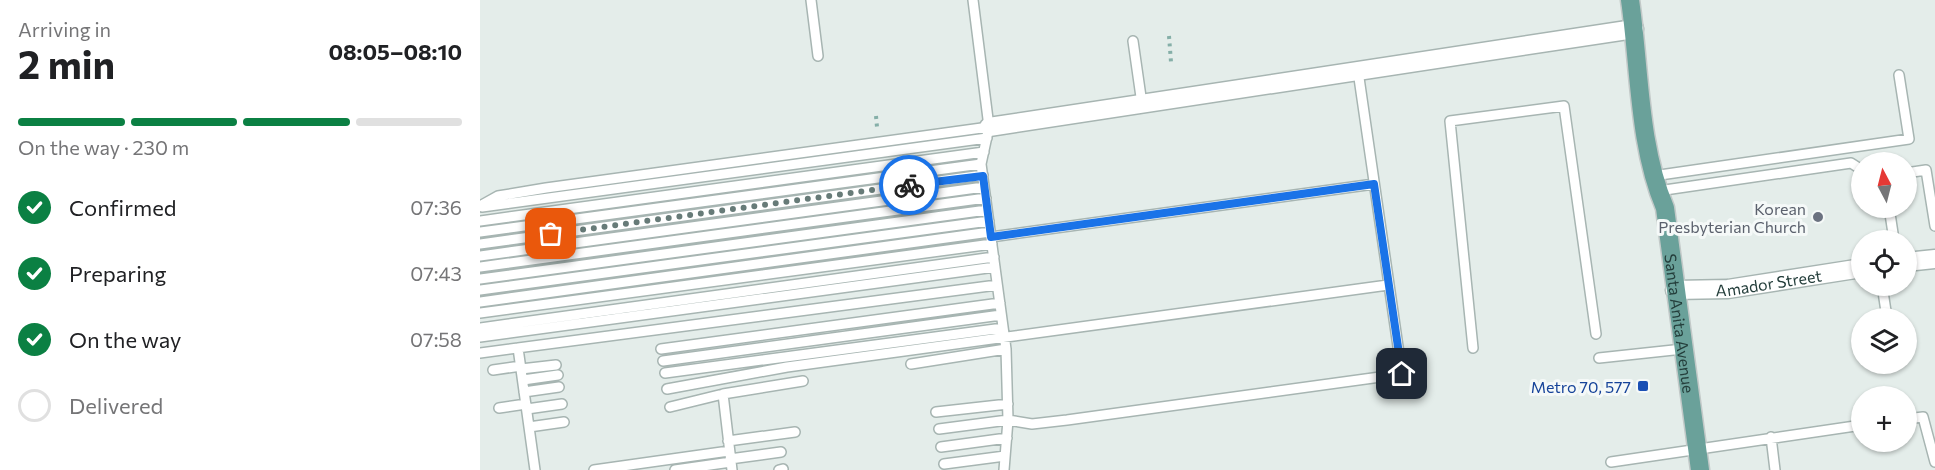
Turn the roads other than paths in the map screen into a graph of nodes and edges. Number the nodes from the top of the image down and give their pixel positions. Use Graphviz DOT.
graph roads {
  1 [pos="811,0"];
  2 [pos="974,0"];
  3 [pos="1630,0"];
  4 [pos="1634,29"];
  5 [pos="1133,40"];
  6 [pos="818,56"];
  7 [pos="1358,71"];
  8 [pos="1899,75"];
  9 [pos="1142,104"];
  10 [pos="988,132"];
  11 [pos="984,152"];
  12 [pos="1851,163"];
  13 [pos="981,164"];
  14 [pos="1917,171"];
  15 [pos="983,176"];
  16 [pos="1374,184"];
  17 [pos="1655,184"];
  18 [pos="984,187"];
  19 [pos="986,198"];
  20 [pos="480,207"];
  21 [pos="987,210"];
  22 [pos="1934,212"];
  23 [pos="480,221"];
  24 [pos="989,221"];
  25 [pos="1935,226"];
  26 [pos="480,232"];
  27 [pos="991,238"];
  28 [pos="480,244"];
  29 [pos="480,256"];
  30 [pos="993,257"];
  31 [pos="1935,259"];
  32 [pos="1917,261"];
  33 [pos="480,267"];
  34 [pos="995,267"];
  35 [pos="1851,270"];
  36 [pos="480,279"];
  37 [pos="997,285"];
  38 [pos="1388,285"];
  39 [pos="480,290"];
  40 [pos="1675,290"];
  41 [pos="480,302"];
  42 [pos="1000,303"];
  43 [pos="480,313"];
  44 [pos="1001,315"];
  45 [pos="480,328"];
  46 [pos="1003,328"];
  47 [pos="1596,334"];
  48 [pos="480,337"];
  49 [pos="1004,339"];
  50 [pos="518,348"];
  51 [pos="1473,348"];
  52 [pos="662,349"];
  53 [pos="1006,349"];
  54 [pos="1683,349"];
  55 [pos="480,353"];
  56 [pos="1599,358"];
  57 [pos="663,361"];
  58 [pos="911,364"];
  59 [pos="556,365"];
  60 [pos="521,368"];
  61 [pos="493,370"];
  62 [pos="665,373"];
  63 [pos="558,375"];
  64 [pos="523,380"];
  65 [pos="803,381"];
  66 [pos="559,387"];
  67 [pos="667,389"];
  68 [pos="524,392"];
  69 [pos="723,394"];
  70 [pos="562,404"];
  71 [pos="1008,404"];
  72 [pos="526,406"];
  73 [pos="670,407"];
  74 [pos="499,408"];
  75 [pos="936,412"];
  76 [pos="1917,418"];
  77 [pos="1008,420"];
  78 [pos="564,422"];
  79 [pos="1851,426"];
  80 [pos="529,427"];
  81 [pos="939,429"];
  82 [pos="795,432"];
  83 [pos="1771,437"];
  84 [pos="1007,438"];
  85 [pos="941,447"];
  86 [pos="1697,450"];
  87 [pos="781,452"];
  88 [pos="1005,456"];
  89 [pos="730,457"];
  90 [pos="1611,462"];
  91 [pos="1935,462"];
  92 [pos="944,464"];
  93 [pos="536,470"];
  94 [pos="594,470"];
  95 [pos="675,470"];
  96 [pos="1004,470"];
  97 [pos="1700,470"];
  98 [pos="1775,470"];
  1 -- 6 [label="lane"];
  2 -- 10 [label="lane"];
  3 -- 4 [label="main road, Santa Anita Avenue"];
  4 -- 7 [label="street"];
  4 -- 17 [label="main road, Santa Anita Avenue"];
  5 -- 9 [label="lane"];
  7 -- 9 [label="street"];
  7 -- 16 [label="lane"];
  8 -- 17 [label="lane"];
  9 -- 10 [label="street"];
  10 -- 11 [label="lane"];
  10 -- 20 [label="lane"];
  11 -- 13 [label="lane"];
  11 -- 23 [label="lane"];
  12 -- 17 [label="lane"];
  13 -- 15 [label="lane"];
  13 -- 26 [label="lane"];
  14 -- 22 [label="lane"];
  15 -- 18 [label="lane"];
  15 -- 28 [label="lane"];
  16 -- 27 [label="lane"];
  16 -- 38 [label="lane"];
  17 -- 40 [label="main road, Santa Anita Avenue"];
  18 -- 19 [label="lane"];
  18 -- 29 [label="lane"];
  19 -- 21 [label="lane"];
  19 -- 33 [label="lane"];
  21 -- 24 [label="lane"];
  21 -- 36 [label="lane"];
  22 -- 25 [label="lane"];
  24 -- 27 [label="lane"];
  24 -- 39 [label="lane"];
  27 -- 30 [label="lane"];
  27 -- 41 [label="lane"];
  27 -- 43 [label="lane"];
  30 -- 34 [label="lane"];
  30 -- 45 [label="lane"];
  31 -- 32 [label="street"];
  34 -- 37 [label="lane"];
  34 -- 48 [label="lane"];
  35 -- 40 [label="street, Amador Street"];
  37 -- 42 [label="lane"];
  37 -- 50 [label="lane"];
  38 -- 49 [label="lane"];
  38 -- 77 [label="lane"];
  40 -- 54 [label="main road, Santa Anita Avenue"];
  42 -- 44 [label="lane"];
  42 -- 52 [label="lane"];
  44 -- 46 [label="lane"];
  44 -- 57 [label="lane"];
  46 -- 49 [label="lane"];
  46 -- 62 [label="lane"];
  47 -- 51 [label="lane"];
  49 -- 53 [label="lane"];
  49 -- 67 [label="lane"];
  50 -- 55 [label="lane"];
  50 -- 60 [label="lane"];
  53 -- 58 [label="lane"];
  53 -- 71 [label="lane"];
  54 -- 56 [label="lane"];
  54 -- 86 [label="main road, Santa Anita Avenue"];
  59 -- 60 [label="lane"];
  60 -- 61 [label="lane"];
  60 -- 64 [label="lane"];
  63 -- 64 [label="lane"];
  64 -- 68 [label="lane"];
  65 -- 69 [label="lane"];
  66 -- 68 [label="lane"];
  68 -- 72 [label="lane"];
  69 -- 73 [label="lane"];
  69 -- 89 [label="lane"];
  70 -- 72 [label="lane"];
  71 -- 75 [label="lane"];
  71 -- 77 [label="lane"];
  72 -- 74 [label="lane"];
  72 -- 80 [label="lane"];
  76 -- 91 [label="lane"];
  77 -- 81 [label="lane"];
  77 -- 84 [label="lane"];
  78 -- 80 [label="lane"];
  79 -- 83 [label="lane"];
  80 -- 93 [label="lane"];
  82 -- 89 [label="lane"];
  83 -- 86 [label="lane"];
  83 -- 98 [label="lane"];
  84 -- 85 [label="lane"];
  84 -- 88 [label="lane"];
  86 -- 90 [label="lane"];
  86 -- 97 [label="main road, Santa Anita Avenue"];
  87 -- 89 [label="lane"];
  88 -- 92 [label="lane"];
  88 -- 96 [label="lane"];
  89 -- 94 [label="lane"];
  89 -- 95 [label="lane"];
}
